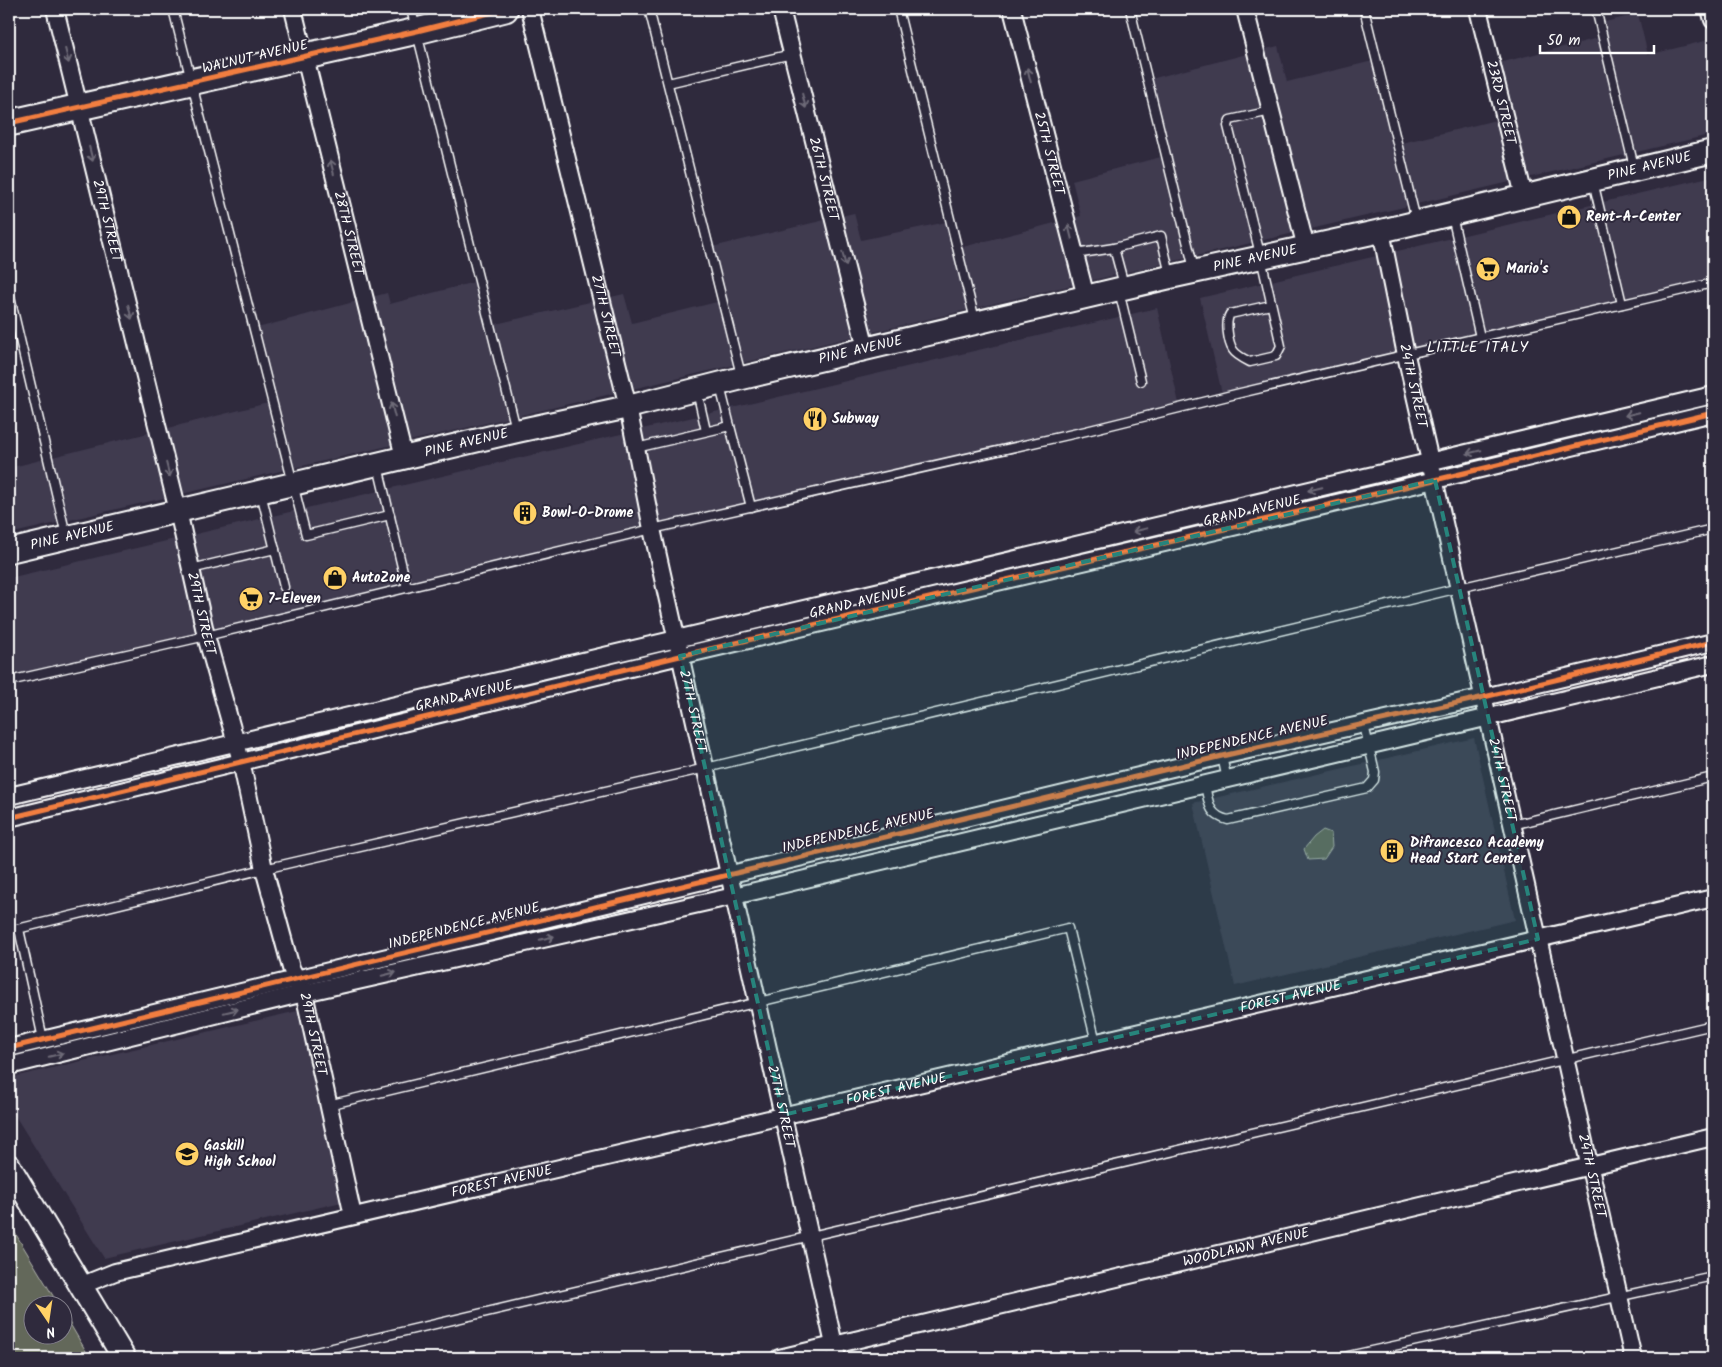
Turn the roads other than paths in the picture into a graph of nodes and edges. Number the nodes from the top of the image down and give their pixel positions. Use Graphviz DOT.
graph roads {
  1 [pos="55,9"];
  2 [pos="173,9"];
  3 [pos="293,9"];
  4 [pos="505,9"];
  5 [pos="530,9"];
  6 [pos="649,9"];
  7 [pos="781,9"];
  8 [pos="898,9"];
  9 [pos="1012,9"];
  10 [pos="1130,9"];
  11 [pos="1245,9"];
  12 [pos="1364,9"];
  13 [pos="1478,9"];
  14 [pos="1596,9"];
  15 [pos="1710,9"];
  16 [pos="414,20"];
  17 [pos="1713,20"];
  18 [pos="792,54"];
  19 [pos="305,57"];
  20 [pos="191,83"];
  21 [pos="668,83"];
  22 [pos="80,107"];
  23 [pos="1271,110"];
  24 [pos="9,124"];
  25 [pos="1713,151"];
  26 [pos="1634,169"];
  27 [pos="1592,179"];
  28 [pos="1524,196"];
  29 [pos="1452,214"];
  30 [pos="1416,222"];
  31 [pos="1381,231"];
  32 [pos="1114,248"];
  33 [pos="1306,248"];
  34 [pos="1075,254"];
  35 [pos="1262,258"];
  36 [pos="1194,271"];
  37 [pos="1170,276"];
  38 [pos="1713,283"];
  39 [pos="1121,288"];
  40 [pos="9,294"];
  41 [pos="1086,297"];
  42 [pos="1272,304"];
  43 [pos="1622,304"];
  44 [pos="976,322"];
  45 [pos="1480,337"];
  46 [pos="866,348"];
  47 [pos="1406,355"];
  48 [pos="742,378"];
  49 [pos="1141,381"];
  50 [pos="719,384"];
  51 [pos="696,389"];
  52 [pos="1713,395"];
  53 [pos="1667,406"];
  54 [pos="628,407"];
  55 [pos="1713,413"];
  56 [pos="1670,424"];
  57 [pos="730,426"];
  58 [pos="517,431"];
  59 [pos="706,431"];
  60 [pos="636,448"];
  61 [pos="404,457"];
  62 [pos="1430,462"];
  63 [pos="377,464"];
  64 [pos="1435,480"];
  65 [pos="294,484"];
  66 [pos="260,491"];
  67 [pos="751,507"];
  68 [pos="178,511"];
  69 [pos="390,515"];
  70 [pos="1172,522"];
  71 [pos="652,529"];
  72 [pos="1713,529"];
  73 [pos="67,537"];
  74 [pos="1176,541"];
  75 [pos="274,549"];
  76 [pos="9,551"];
  77 [pos="191,569"];
  78 [pos="935,578"];
  79 [pos="284,588"];
  80 [pos="407,588"];
  81 [pos="1459,588"];
  82 [pos="940,596"];
  83 [pos="206,636"];
  84 [pos="677,639"];
  85 [pos="1713,642"];
  86 [pos="680,656"];
  87 [pos="1713,664"];
  88 [pos="9,681"];
  89 [pos="458,690"];
  90 [pos="1484,697"];
  91 [pos="462,708"];
  92 [pos="1488,718"];
  93 [pos="1364,725"];
  94 [pos="236,742"];
  95 [pos="1370,746"];
  96 [pos="1222,756"];
  97 [pos="241,761"];
  98 [pos="706,768"];
  99 [pos="1713,777"];
  100 [pos="1227,780"];
  101 [pos="1205,785"];
  102 [pos="9,796"];
  103 [pos="44,799"];
  104 [pos="9,818"];
  105 [pos="997,822"];
  106 [pos="1512,825"];
  107 [pos="264,869"];
  108 [pos="729,874"];
  109 [pos="734,896"];
  110 [pos="1713,898"];
  111 [pos="513,926"];
  112 [pos="18,929"];
  113 [pos="9,931"];
  114 [pos="1538,939"];
  115 [pos="518,945"];
  116 [pos="296,978"];
  117 [pos="304,993"];
  118 [pos="197,1002"];
  119 [pos="758,1002"];
  120 [pos="138,1016"];
  121 [pos="201,1019"];
  122 [pos="1713,1025"];
  123 [pos="142,1033"];
  124 [pos="43,1039"];
  125 [pos="1096,1042"];
  126 [pos="9,1048"];
  127 [pos="1566,1060"];
  128 [pos="9,1066"];
  129 [pos="328,1105"];
  130 [pos="783,1116"];
  131 [pos="1713,1137"];
  132 [pos="9,1166"];
  133 [pos="1589,1166"];
  134 [pos="353,1216"];
  135 [pos="810,1236"];
  136 [pos="1713,1276"];
  137 [pos="80,1286"];
  138 [pos="1619,1297"];
  139 [pos="836,1352"];
  140 [pos="124,1358"];
  141 [pos="290,1358"];
  142 [pos="779,1358"];
  143 [pos="1339,1358"];
  144 [pos="1633,1358"];
  1 -- 22 [label="street, 29TH STREET, one-way"];
  2 -- 20 [label="lane"];
  3 -- 19 [label="street, 28TH STREET"];
  4 -- 16 [label="main road, WALNUT AVENUE"];
  5 -- 54 [label="street, 27TH STREET"];
  6 -- 21 [label="lane"];
  7 -- 18 [label="street, 26TH STREET"];
  8 -- 44 [label="lane"];
  34 -- 9 [label="street, 25TH STREET, one-way"];
  10 -- 36 [label="lane"];
  11 -- 23 [label="street"];
  12 -- 30 [label="lane"];
  13 -- 28 [label="street, 23RD STREET"];
  14 -- 26 [label="lane"];
  15 -- 17 [label="street"];
  16 -- 19 [label="main road, WALNUT AVENUE"];
  16 -- 58 [label="lane"];
  18 -- 21 [label="lane"];
  18 -- 46 [label="street, 26TH STREET, one-way"];
  19 -- 20 [label="main road, WALNUT AVENUE"];
  61 -- 19 [label="street, 28TH STREET, one-way"];
  20 -- 22 [label="main road, WALNUT AVENUE"];
  20 -- 65 [label="lane"];
  21 -- 48 [label="lane"];
  22 -- 24 [label="main road, WALNUT AVENUE"];
  22 -- 68 [label="street, 29TH STREET, one-way"];
  23 -- 33 [label="street"];
  23 -- 35 [label="lane"];
  25 -- 26 [label="main road, PINE AVENUE"];
  26 -- 27 [label="main road, PINE AVENUE"];
  27 -- 28 [label="main road, PINE AVENUE"];
  27 -- 43 [label="lane"];
  28 -- 29 [label="main road, PINE AVENUE"];
  29 -- 30 [label="main road, PINE AVENUE"];
  29 -- 45 [label="lane"];
  30 -- 31 [label="main road, PINE AVENUE"];
  31 -- 33 [label="main road, PINE AVENUE"];
  31 -- 47 [label="street, 24TH STREET"];
  32 -- 34 [label="lane"];
  32 -- 37 [label="lane"];
  32 -- 39 [label="lane"];
  33 -- 35 [label="main road, PINE AVENUE"];
  34 -- 41 [label="street, 25TH STREET"];
  35 -- 36 [label="main road, PINE AVENUE"];
  35 -- 42 [label="lane"];
  36 -- 37 [label="main road, PINE AVENUE"];
  37 -- 39 [label="main road, PINE AVENUE"];
  38 -- 43 [label="lane"];
  39 -- 41 [label="main road, PINE AVENUE"];
  39 -- 49 [label="lane"];
  40 -- 73 [label="lane"];
  41 -- 44 [label="main road, PINE AVENUE"];
  42 -- 42 [label="lane"];
  43 -- 45 [label="lane"];
  44 -- 46 [label="main road, PINE AVENUE"];
  45 -- 47 [label="lane"];
  46 -- 48 [label="main road, PINE AVENUE"];
  47 -- 62 [label="street, 24TH STREET"];
  47 -- 67 [label="lane"];
  48 -- 50 [label="main road, PINE AVENUE"];
  50 -- 51 [label="main road, PINE AVENUE"];
  50 -- 57 [label="lane"];
  51 -- 54 [label="main road, PINE AVENUE"];
  51 -- 59 [label="lane"];
  52 -- 53 [label="street"];
  53 -- 56 [label="lane"];
  53 -- 62 [label="street, one-way"];
  54 -- 58 [label="main road, PINE AVENUE"];
  54 -- 60 [label="street, 27TH STREET"];
  55 -- 56 [label="street, GRAND AVENUE"];
  56 -- 64 [label="street, GRAND AVENUE"];
  57 -- 59 [label="lane"];
  57 -- 67 [label="lane"];
  58 -- 61 [label="main road, PINE AVENUE"];
  59 -- 60 [label="lane"];
  60 -- 71 [label="street, 27TH STREET"];
  61 -- 63 [label="main road, PINE AVENUE"];
  62 -- 64 [label="street, 24TH STREET"];
  62 -- 70 [label="street, one-way"];
  63 -- 65 [label="main road, PINE AVENUE"];
  63 -- 69 [label="lane"];
  64 -- 74 [label="street, GRAND AVENUE"];
  64 -- 81 [label="street, 24TH STREET"];
  65 -- 66 [label="main road, PINE AVENUE"];
  65 -- 69 [label="lane"];
  66 -- 68 [label="main road, PINE AVENUE"];
  66 -- 75 [label="lane"];
  67 -- 71 [label="lane"];
  68 -- 73 [label="main road, PINE AVENUE"];
  68 -- 77 [label="street, 29TH STREET"];
  69 -- 80 [label="lane"];
  70 -- 74 [label="lane"];
  70 -- 78 [label="street, one-way"];
  71 -- 80 [label="lane"];
  71 -- 84 [label="street, 27TH STREET"];
  72 -- 81 [label="lane"];
  73 -- 76 [label="main road, PINE AVENUE"];
  74 -- 82 [label="street, GRAND AVENUE"];
  75 -- 77 [label="lane"];
  75 -- 79 [label="lane"];
  77 -- 83 [label="street, 29TH STREET"];
  78 -- 82 [label="lane"];
  78 -- 84 [label="street"];
  80 -- 83 [label="lane"];
  81 -- 90 [label="street, 24TH STREET"];
  81 -- 98 [label="lane"];
  82 -- 86 [label="street, GRAND AVENUE"];
  83 -- 88 [label="lane"];
  83 -- 94 [label="street, 29TH STREET"];
  84 -- 86 [label="street, 27TH STREET"];
  84 -- 89 [label="street"];
  85 -- 90 [label="street, INDEPENDENCE AVENUE"];
  86 -- 91 [label="street, GRAND AVENUE"];
  86 -- 98 [label="street, 27TH STREET"];
  87 -- 92 [label="street, INDEPENDENCE AVENUE"];
  89 -- 91 [label="lane"];
  89 -- 94 [label="street"];
  90 -- 92 [label="street, 24TH STREET"];
  90 -- 93 [label="street, INDEPENDENCE AVENUE"];
  91 -- 97 [label="street, GRAND AVENUE"];
  92 -- 95 [label="street, INDEPENDENCE AVENUE"];
  92 -- 106 [label="street, 24TH STREET"];
  93 -- 95 [label="lane"];
  93 -- 96 [label="street, INDEPENDENCE AVENUE"];
  94 -- 97 [label="street, 29TH STREET"];
  94 -- 103 [label="street"];
  95 -- 100 [label="street, INDEPENDENCE AVENUE"];
  95 -- 101 [label="lane"];
  96 -- 100 [label="lane"];
  96 -- 105 [label="street, INDEPENDENCE AVENUE"];
  97 -- 103 [label="street, GRAND AVENUE"];
  97 -- 107 [label="street, 29TH STREET"];
  98 -- 107 [label="lane"];
  98 -- 108 [label="street, 27TH STREET"];
  99 -- 106 [label="lane"];
  100 -- 101 [label="street, INDEPENDENCE AVENUE"];
  101 -- 105 [label="street, INDEPENDENCE AVENUE"];
  102 -- 103 [label="street"];
  103 -- 104 [label="street, GRAND AVENUE"];
  105 -- 108 [label="street, INDEPENDENCE AVENUE"];
  105 -- 109 [label="street, INDEPENDENCE AVENUE"];
  106 -- 114 [label="street, 24TH STREET"];
  107 -- 112 [label="lane"];
  107 -- 116 [label="street, 29TH STREET"];
  108 -- 109 [label="street, 27TH STREET"];
  108 -- 111 [label="street, INDEPENDENCE AVENUE"];
  115 -- 109 [label="street, INDEPENDENCE AVENUE, one-way"];
  109 -- 119 [label="street, 27TH STREET"];
  110 -- 114 [label="street, FOREST AVENUE"];
  111 -- 115 [label="lane"];
  111 -- 116 [label="street, INDEPENDENCE AVENUE"];
  112 -- 113 [label="lane"];
  112 -- 124 [label="lane"];
  114 -- 125 [label="street, FOREST AVENUE"];
  114 -- 127 [label="street, 24TH STREET"];
  117 -- 115 [label="street, INDEPENDENCE AVENUE, one-way"];
  116 -- 117 [label="street, 29TH STREET"];
  116 -- 118 [label="street, INDEPENDENCE AVENUE"];
  121 -- 117 [label="street, INDEPENDENCE AVENUE, one-way"];
  117 -- 129 [label="street, 29TH STREET"];
  118 -- 120 [label="street, INDEPENDENCE AVENUE"];
  118 -- 121 [label="lane"];
  119 -- 125 [label="lane"];
  119 -- 129 [label="lane"];
  119 -- 130 [label="street, 27TH STREET"];
  120 -- 123 [label="lane"];
  120 -- 124 [label="street, INDEPENDENCE AVENUE"];
  121 -- 123 [label="street, INDEPENDENCE AVENUE"];
  122 -- 127 [label="lane"];
  128 -- 123 [label="street, INDEPENDENCE AVENUE, one-way"];
  124 -- 126 [label="street, INDEPENDENCE AVENUE"];
  125 -- 130 [label="street, FOREST AVENUE"];
  127 -- 133 [label="street, 24TH STREET"];
  127 -- 135 [label="lane"];
  129 -- 134 [label="street, 29TH STREET"];
  130 -- 134 [label="street, FOREST AVENUE"];
  130 -- 135 [label="street, 27TH STREET"];
  131 -- 133 [label="street, WOODLAWN AVENUE"];
  132 -- 137 [label="main road"];
  133 -- 138 [label="street, 24TH STREET"];
  133 -- 139 [label="street, WOODLAWN AVENUE"];
  134 -- 137 [label="street, FOREST AVENUE"];
  135 -- 139 [label="street, 27TH STREET"];
  135 -- 141 [label="lane"];
  136 -- 138 [label="lane"];
  137 -- 140 [label="main road"];
  138 -- 143 [label="lane"];
  138 -- 144 [label="street, 24TH STREET"];
  139 -- 142 [label="street, WOODLAWN AVENUE"];
}
